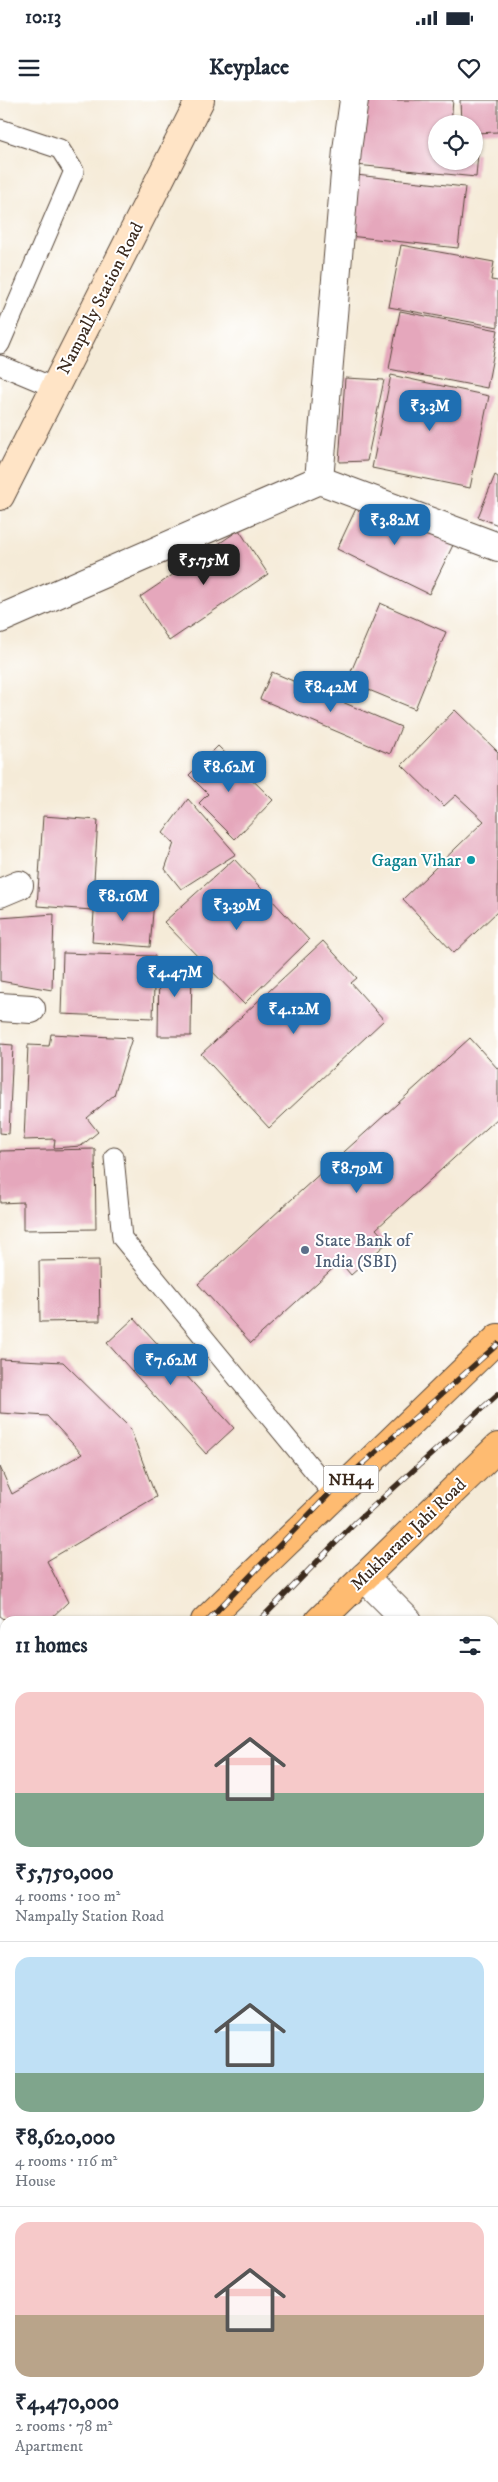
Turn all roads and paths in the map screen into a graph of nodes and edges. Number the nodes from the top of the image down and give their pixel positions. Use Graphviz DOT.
graph roads {
  1 [pos="200,100"];
  2 [pos="354,100"];
  3 [pos="0,129"];
  4 [pos="0,344"];
  5 [pos="0,365"];
  6 [pos="55,388"];
  7 [pos="319,480"];
  8 [pos="0,496"];
  9 [pos="498,547"];
  10 [pos="0,619"];
  11 [pos="0,1007"];
  12 [pos="31,1009"];
  13 [pos="114,1156"];
  14 [pos="498,1338"];
  15 [pos="498,1447"];
  16 [pos="334,1495"];
  17 [pos="364,1577"];
  18 [pos="210,1616"];
  19 [pos="324,1616"];
  20 [pos="403,1616"];
  1 -- 6 [label="main road, Nampally Station Road"];
  2 -- 7 [label="street"];
  3 -- 4 [label="lane"];
  5 -- 6 [label="lane"];
  6 -- 8 [label="main road, Nampally Station Road"];
  7 -- 9 [label="street"];
  7 -- 10 [label="street"];
  11 -- 12 [label="street"];
  13 -- 16 [label="lane"];
  14 -- 16 [label="highway, NH44"];
  15 -- 17 [label="highway, Mukharam Jahi Road"];
  16 -- 18 [label="highway, NH44"];
  17 -- 19 [label="highway, Mukharam Jahi Road"];
  17 -- 20 [label="street"];
}
